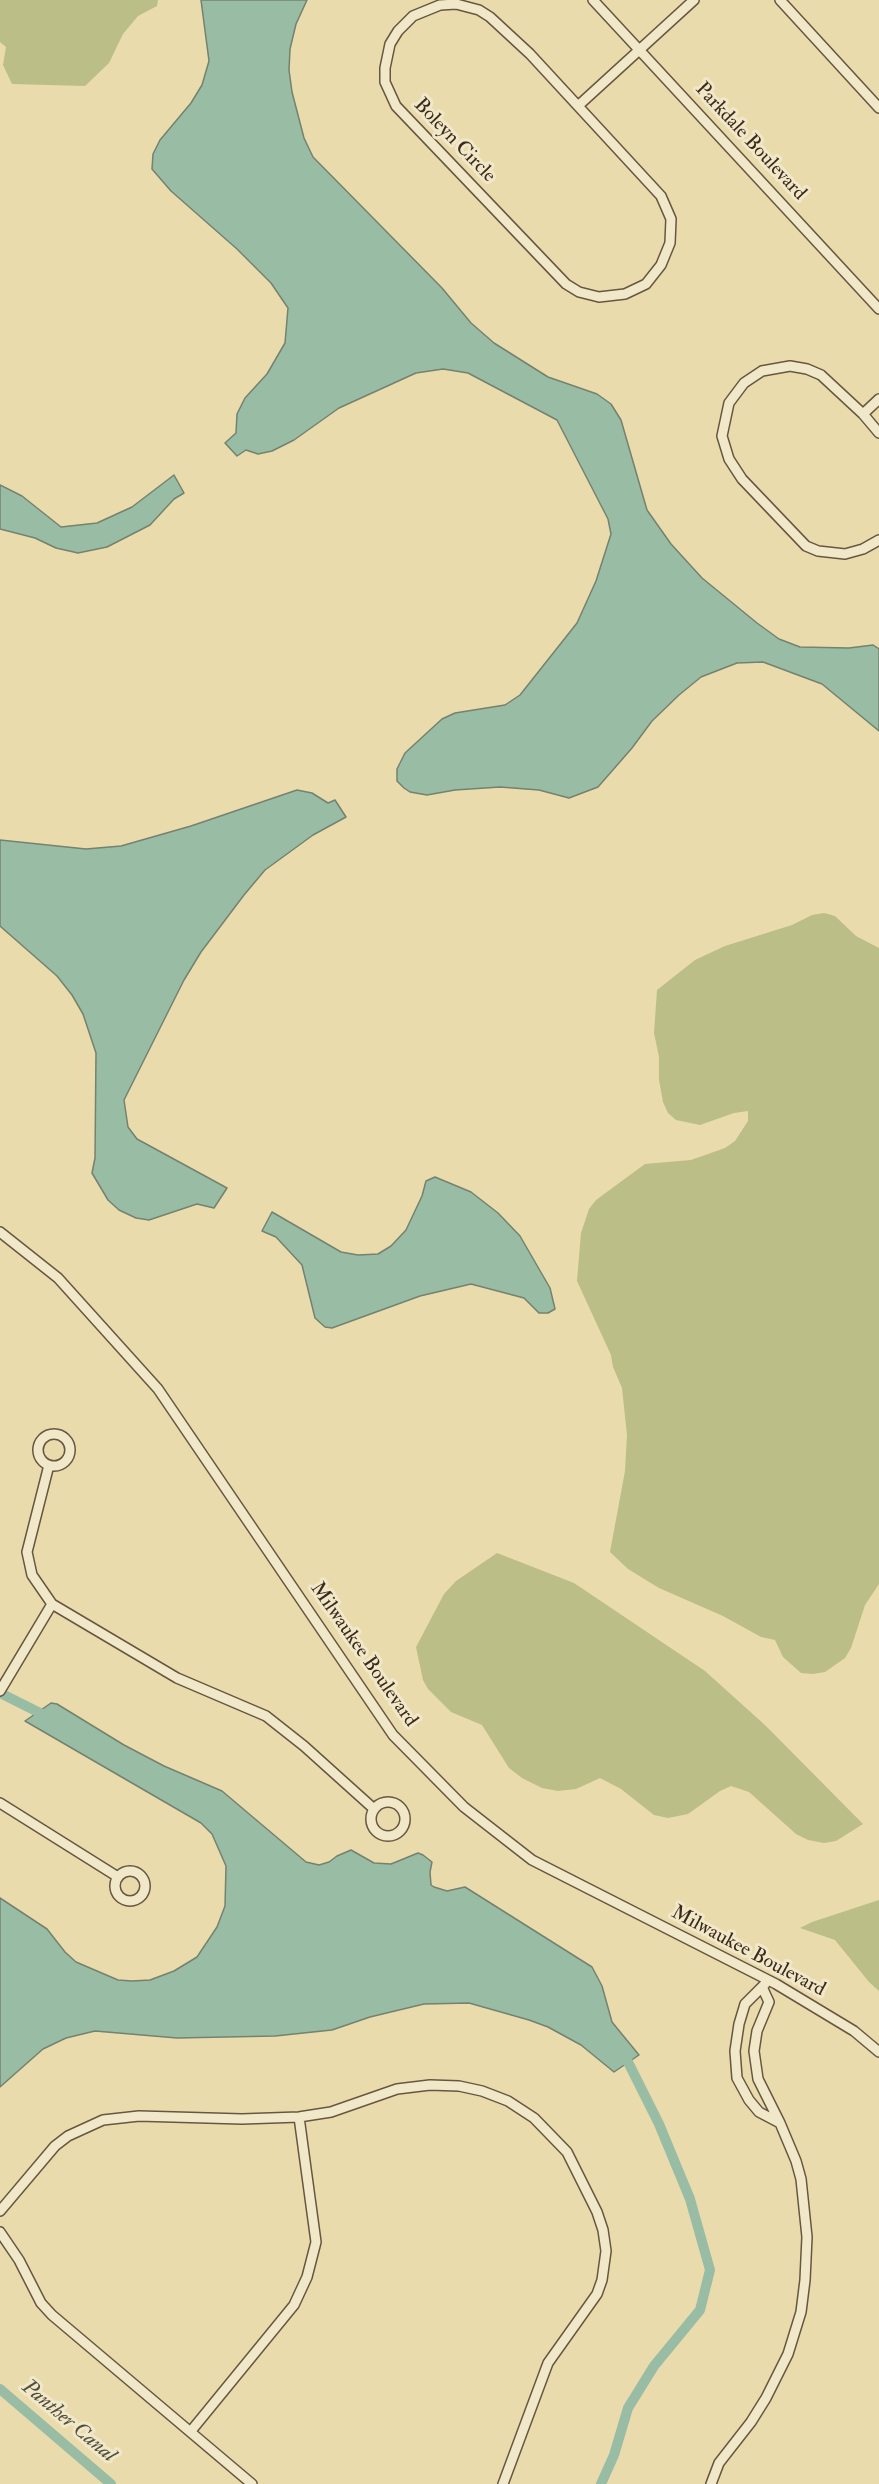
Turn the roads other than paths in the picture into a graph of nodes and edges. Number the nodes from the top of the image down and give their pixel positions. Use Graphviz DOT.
graph roads {
  1 [pos="593,0"];
  2 [pos="694,0"];
  3 [pos="780,0"];
  4 [pos="640,49"];
  5 [pos="579,105"];
  6 [pos="879,108"];
  7 [pos="879,309"];
  8 [pos="879,399"];
  9 [pos="863,414"];
  10 [pos="879,433"];
  11 [pos="879,540"];
  12 [pos="0,1232"];
  13 [pos="49,1465"];
  14 [pos="52,1604"];
  15 [pos="0,1691"];
  16 [pos="0,1803"];
  17 [pos="374,1809"];
  18 [pos="118,1877"];
  19 [pos="768,1980"];
  20 [pos="762,1989"];
  21 [pos="735,2051"];
  22 [pos="754,2051"];
  23 [pos="879,2052"];
  24 [pos="299,2117"];
  25 [pos="780,2123"];
  26 [pos="0,2211"];
  27 [pos="0,2232"];
  28 [pos="190,2431"];
  29 [pos="252,2484"];
  30 [pos="503,2484"];
  31 [pos="711,2484"];
  1 -- 4 [label="street, Parkdale Boulevard"];
  2 -- 4 [label="street"];
  3 -- 6 [label="street"];
  4 -- 5 [label="street"];
  4 -- 7 [label="street, Parkdale Boulevard"];
  5 -- 5 [label="street, Boleyn Circle"];
  8 -- 9 [label="street"];
  9 -- 10 [label="street"];
  9 -- 11 [label="street"];
  12 -- 19 [label="street, Milwaukee Boulevard"];
  13 -- 14 [label="street"];
  14 -- 15 [label="street"];
  14 -- 17 [label="street"];
  16 -- 18 [label="street"];
  19 -- 20 [label="street"];
  19 -- 23 [label="street, Milwaukee Boulevard"];
  20 -- 21 [label="street"];
  20 -- 22 [label="street"];
  21 -- 22 [label="street"];
  21 -- 25 [label="street"];
  22 -- 25 [label="street"];
  24 -- 26 [label="street"];
  24 -- 28 [label="street"];
  24 -- 30 [label="street"];
  25 -- 31 [label="street"];
  27 -- 28 [label="street"];
  28 -- 29 [label="street"];
}
